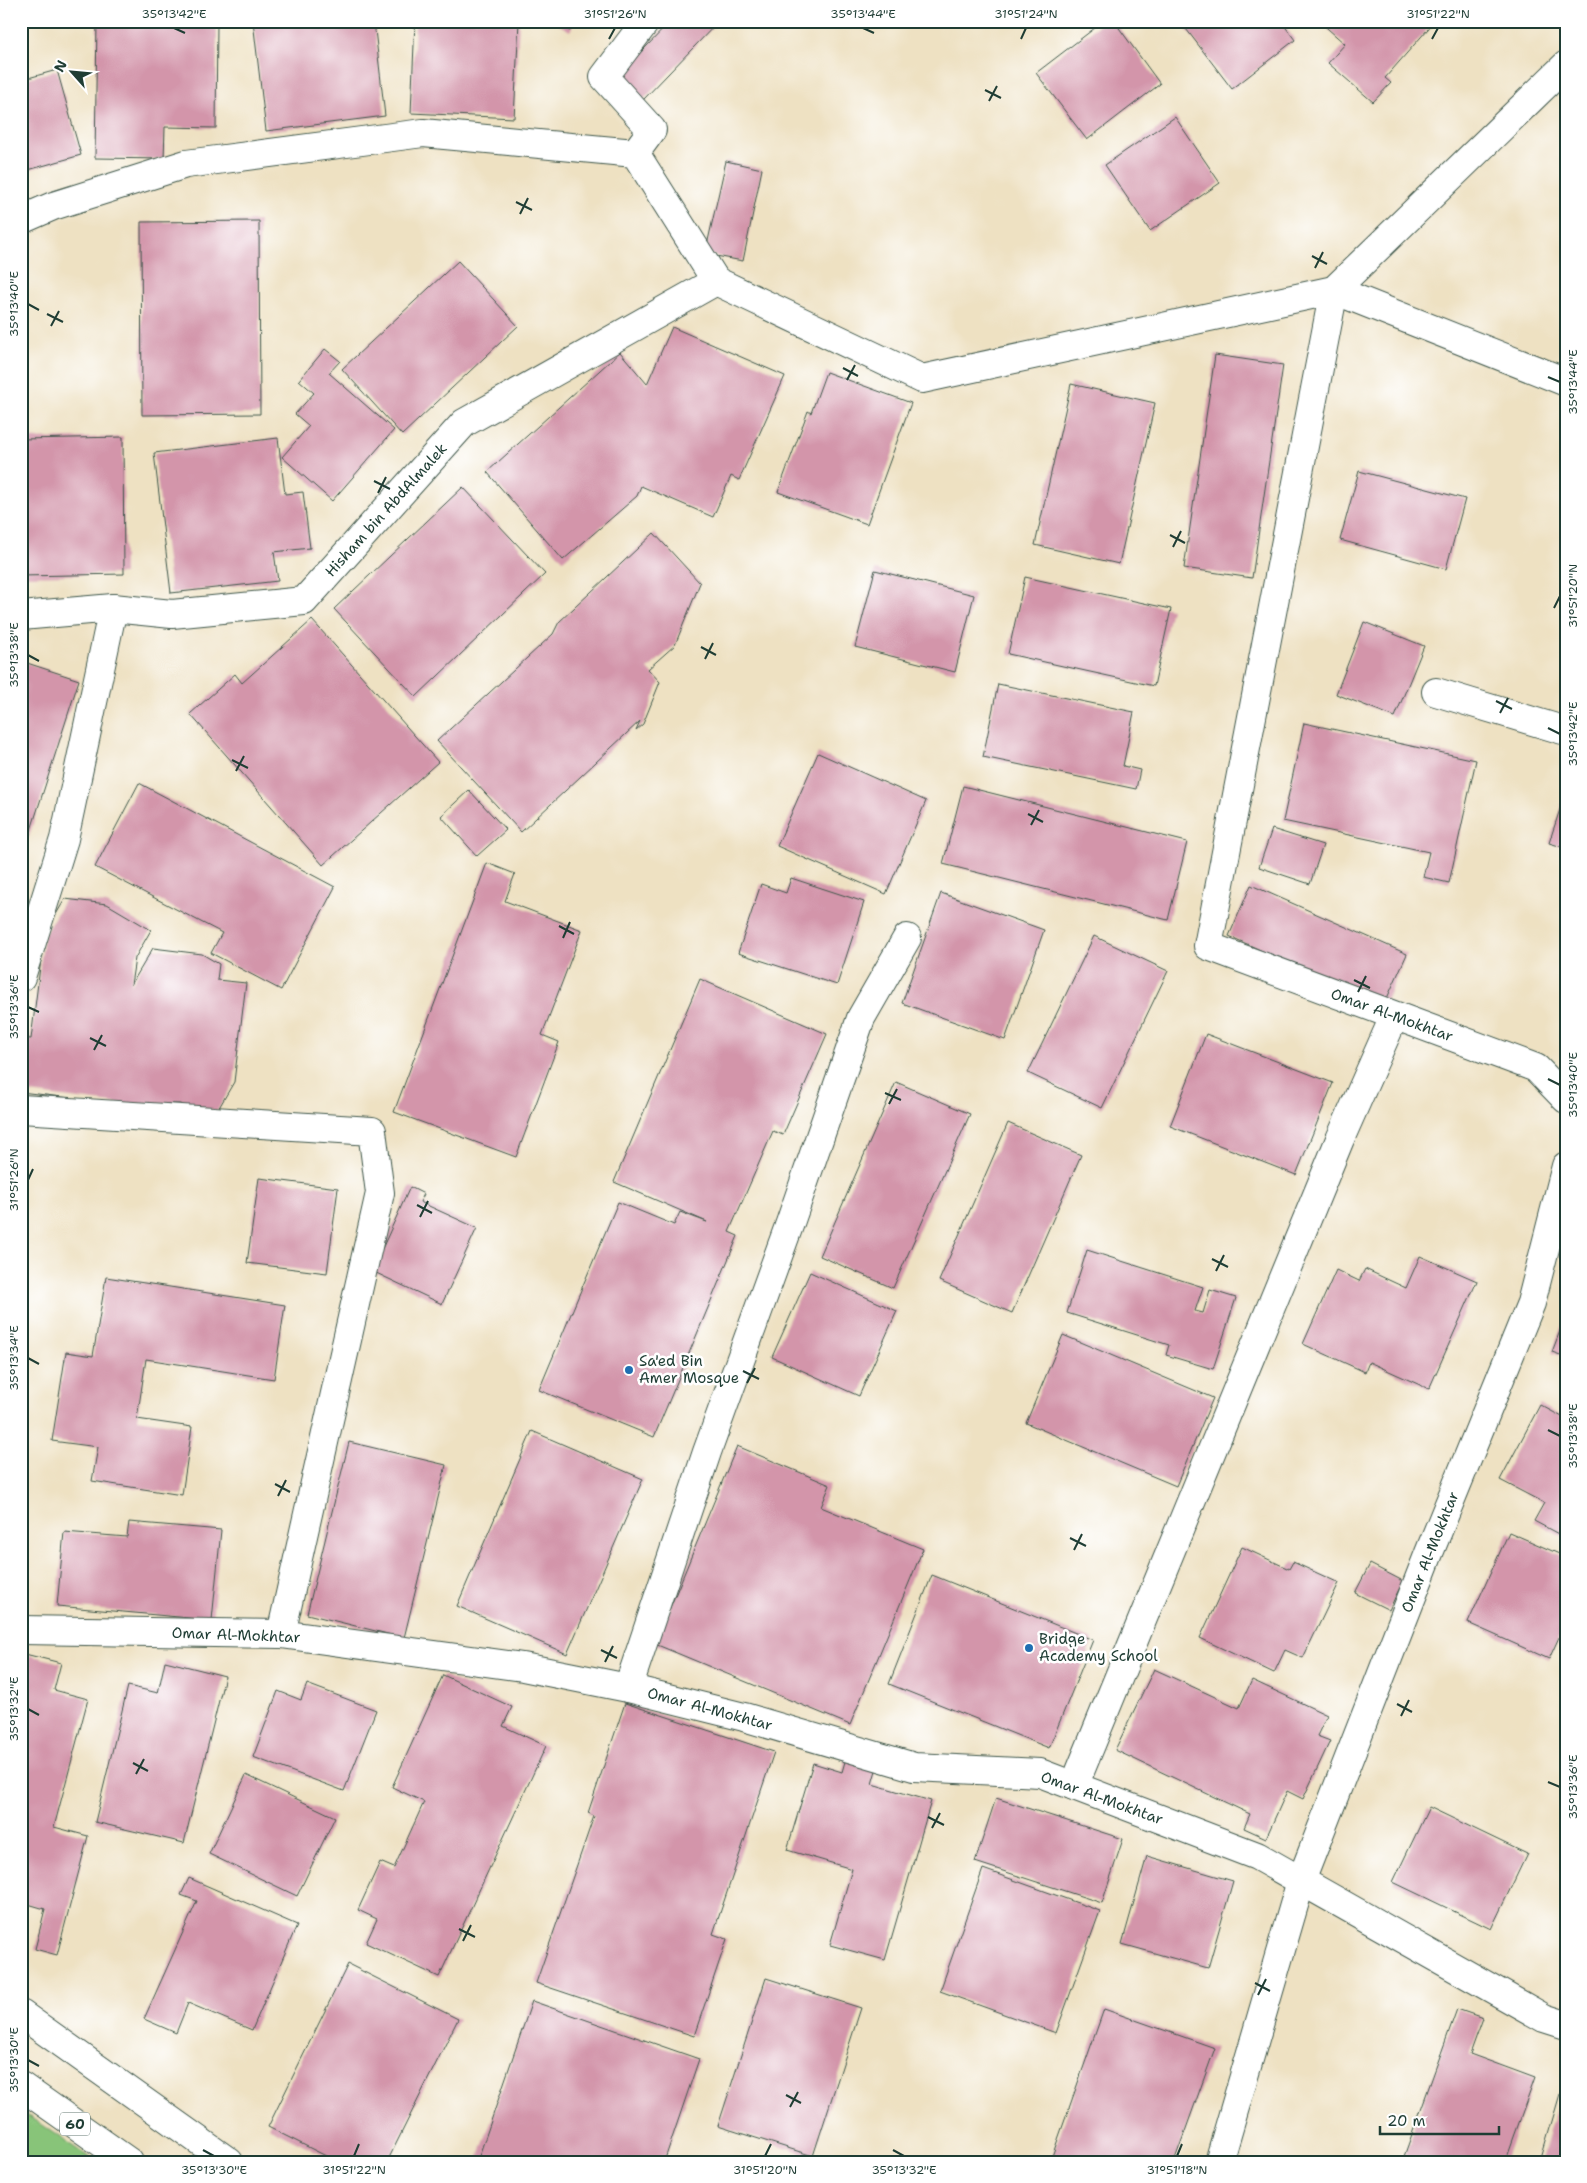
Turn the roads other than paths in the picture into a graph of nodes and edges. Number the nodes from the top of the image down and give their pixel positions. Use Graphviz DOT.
graph roads {
  1 [pos="646,21"];
  2 [pos="1566,65"];
  3 [pos="635,153"];
  4 [pos="21,220"];
  5 [pos="716,281"];
  6 [pos="1334,290"];
  7 [pos="1566,382"];
  8 [pos="113,608"];
  9 [pos="21,616"];
  10 [pos="1436,692"];
  11 [pos="1566,731"];
  12 [pos="907,938"];
  13 [pos="21,978"];
  14 [pos="1394,1017"];
  15 [pos="1566,1099"];
  16 [pos="21,1109"];
  17 [pos="1566,1166"];
  18 [pos="21,1630"];
  19 [pos="281,1634"];
  20 [pos="628,1688"];
  21 [pos="1074,1786"];
  22 [pos="1301,1882"];
  23 [pos="21,2014"];
  24 [pos="1566,2025"];
  25 [pos="21,2086"];
  26 [pos="129,2162"];
  27 [pos="229,2162"];
  28 [pos="1219,2162"];
  1 -- 3 [label="main road"];
  2 -- 6 [label="main road"];
  3 -- 4 [label="main road"];
  3 -- 5 [label="main road"];
  5 -- 6 [label="main road"];
  5 -- 8 [label="main road, Hisham bin AbdAlmalek"];
  6 -- 7 [label="main road"];
  6 -- 14 [label="main road, Omar Al-Mokhtar"];
  8 -- 9 [label="main road, Hisham bin AbdAlmalek"];
  8 -- 13 [label="main road"];
  10 -- 11 [label="main road"];
  12 -- 20 [label="main road"];
  14 -- 15 [label="main road, Omar Al-Mokhtar"];
  14 -- 21 [label="main road"];
  16 -- 19 [label="main road"];
  17 -- 22 [label="main road, Omar Al-Mokhtar"];
  18 -- 19 [label="main road, Omar Al-Mokhtar"];
  19 -- 20 [label="main road, Omar Al-Mokhtar"];
  20 -- 21 [label="main road, Omar Al-Mokhtar"];
  21 -- 22 [label="main road, Omar Al-Mokhtar"];
  22 -- 24 [label="main road"];
  22 -- 28 [label="main road"];
  23 -- 27 [label="main road"];
  25 -- 26 [label="main road, 60"];
}
